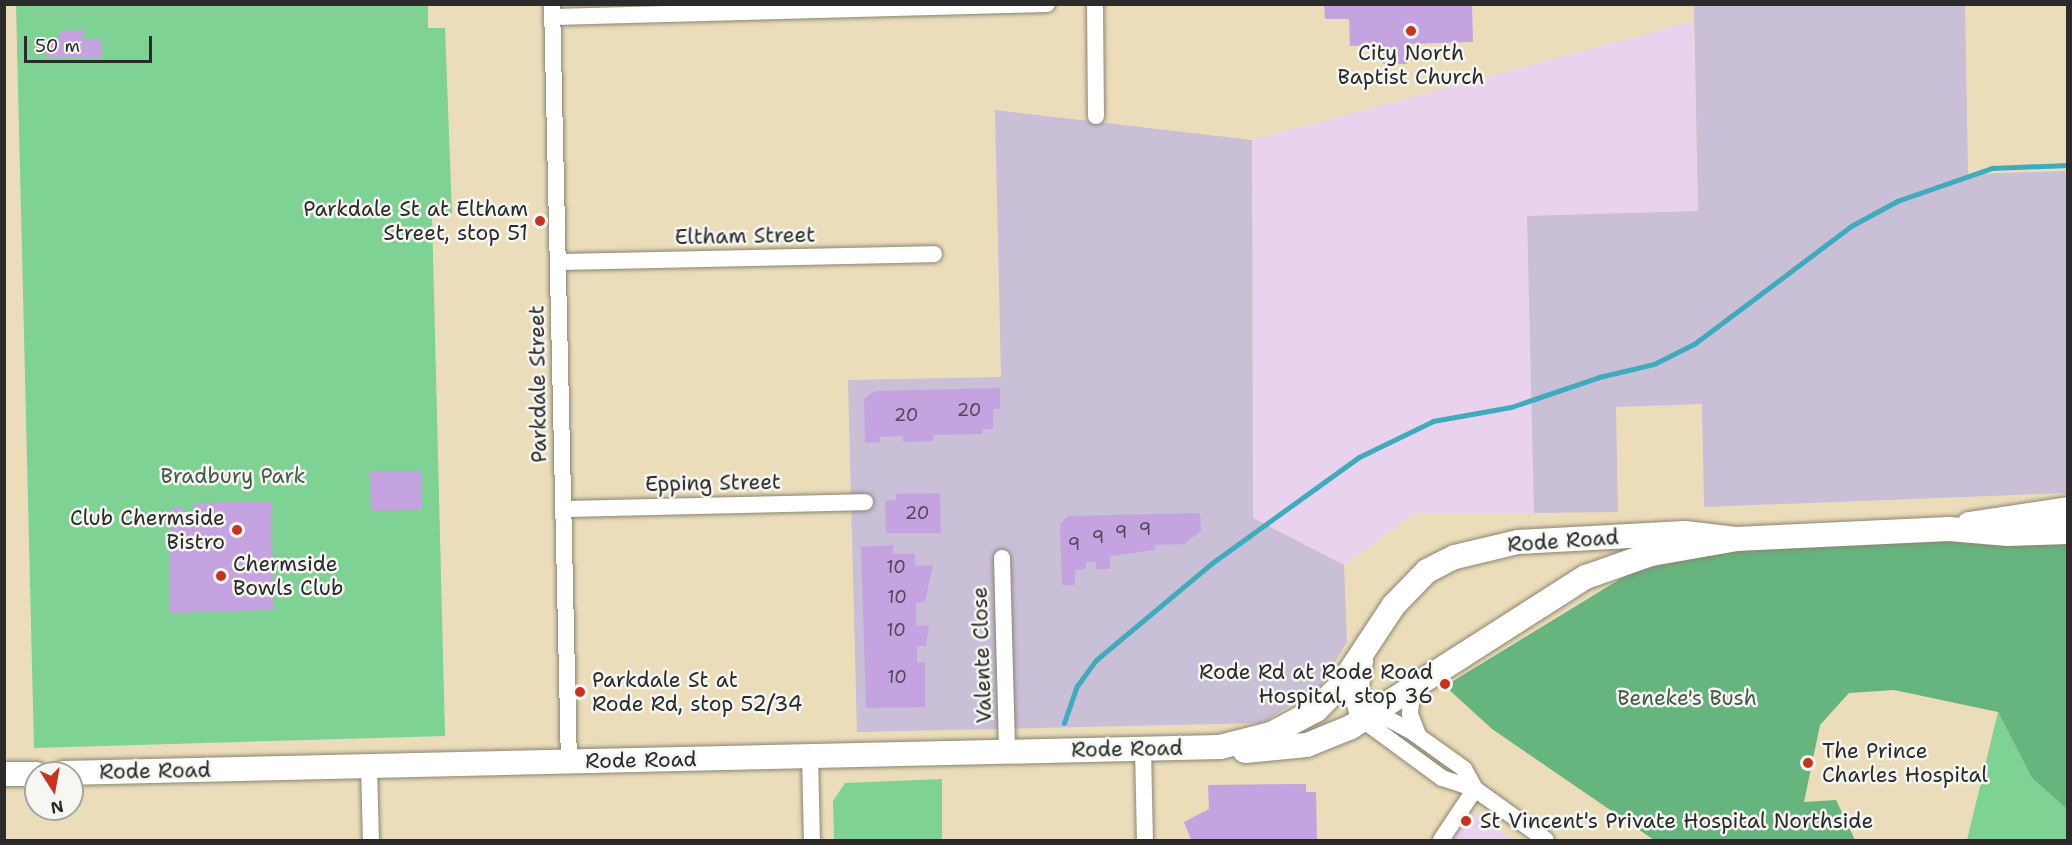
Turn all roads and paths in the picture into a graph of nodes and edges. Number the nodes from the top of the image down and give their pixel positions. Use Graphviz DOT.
graph roads {
  1 [pos="1047,4"];
  2 [pos="1095,4"];
  3 [pos="552,11"];
  4 [pos="1096,116"];
  5 [pos="934,254"];
  6 [pos="558,262"];
  7 [pos="865,502"];
  8 [pos="2067,508"];
  9 [pos="563,509"];
  10 [pos="1949,529"];
  11 [pos="2067,532"];
  12 [pos="1736,539"];
  13 [pos="1002,558"];
  14 [pos="1367,645"];
  15 [pos="1413,688"];
  16 [pos="1366,713"];
  17 [pos="1271,734"];
  18 [pos="1418,735"];
  19 [pos="1220,747"];
  20 [pos="1143,748"];
  21 [pos="1007,751"];
  22 [pos="810,755"];
  23 [pos="569,762"];
  24 [pos="369,766"];
  25 [pos="84,773"];
  26 [pos="4,774"];
  27 [pos="24,774"];
  28 [pos="1475,789"];
  29 [pos="371,840"];
  30 [pos="812,840"];
  31 [pos="1145,840"];
  32 [pos="1441,840"];
  33 [pos="1546,840"];
  1 -- 3 [label="street"];
  2 -- 4 [label="street"];
  3 -- 6 [label="street, Parkdale Street"];
  5 -- 6 [label="street, Eltham Street"];
  6 -- 9 [label="street, Parkdale Street"];
  7 -- 9 [label="street, Epping Street"];
  8 -- 10 [label="main road, Rode Road"];
  9 -- 23 [label="street, Parkdale Street"];
  10 -- 11 [label="main road, Rode Road"];
  10 -- 12 [label="main road, Rode Road"];
  12 -- 14 [label="main road, Rode Road"];
  12 -- 15 [label="main road, Rode Road"];
  13 -- 21 [label="street, Valente Close"];
  14 -- 16 [label="main road"];
  14 -- 17 [label="main road, Rode Road"];
  15 -- 16 [label="main road, Rode Road"];
  15 -- 18 [label="street"];
  16 -- 17 [label="main road"];
  16 -- 18 [label="street"];
  16 -- 19 [label="main road, Rode Road"];
  16 -- 28 [label="street"];
  17 -- 19 [label="main road, Rode Road"];
  18 -- 28 [label="street"];
  19 -- 20 [label="main road, Rode Road"];
  20 -- 21 [label="main road, Rode Road"];
  20 -- 31 [label="street"];
  21 -- 22 [label="main road, Rode Road"];
  22 -- 23 [label="main road, Rode Road"];
  22 -- 30 [label="street"];
  23 -- 24 [label="main road, Rode Road"];
  24 -- 25 [label="main road, Rode Road"];
  24 -- 29 [label="street"];
  26 -- 27 [label="main road"];
  28 -- 32 [label="street"];
  28 -- 33 [label="street"];
}
